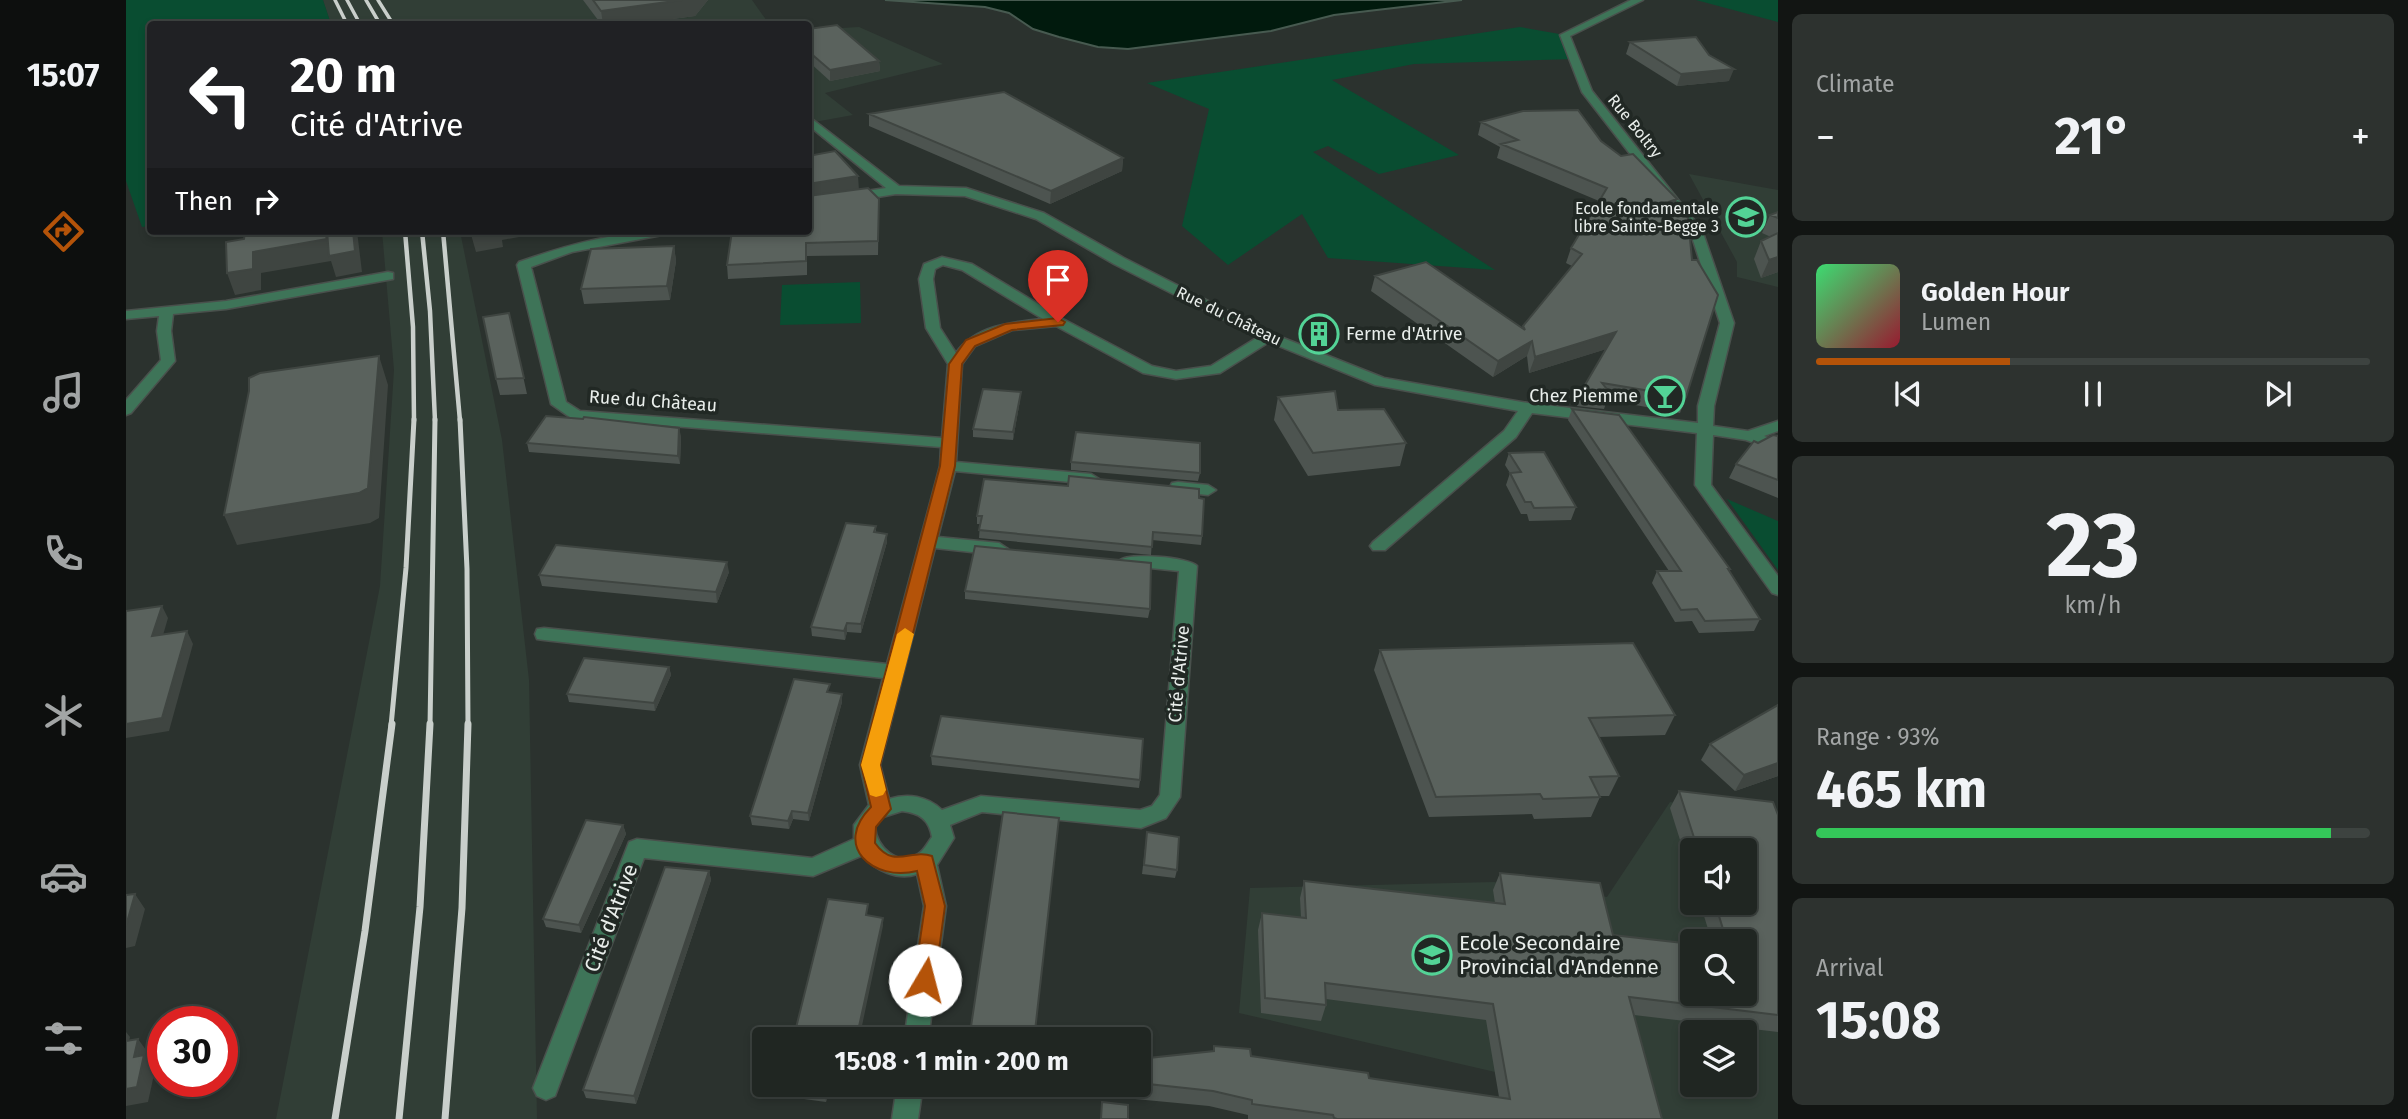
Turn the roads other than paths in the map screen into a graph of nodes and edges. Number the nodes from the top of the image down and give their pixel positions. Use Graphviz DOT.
graph roads {
  1 [pos="1638,0"];
  2 [pos="812,122"];
  3 [pos="896,190"];
  4 [pos="812,203"];
  5 [pos="641,235"];
  6 [pos="388,276"];
  7 [pos="166,313"];
  8 [pos="126,315"];
  9 [pos="1058,322"];
  10 [pos="1268,337"];
  11 [pos="956,364"];
  12 [pos="1528,408"];
  13 [pos="126,410"];
  14 [pos="1778,426"];
  15 [pos="1705,429"];
  16 [pos="1749,436"];
  17 [pos="948,443"];
  18 [pos="1778,446"];
  19 [pos="948,466"];
  20 [pos="1112,481"];
  21 [pos="1167,486"];
  22 [pos="1208,490"];
  23 [pos="930,542"];
  24 [pos="1380,546"];
  25 [pos="1011,550"];
  26 [pos="1107,559"];
  27 [pos="1778,589"];
  28 [pos="544,634"];
  29 [pos="895,672"];
  30 [pos="881,809"];
  31 [pos="939,820"];
  32 [pos="865,844"];
  33 [pos="925,861"];
  34 [pos="918,1027"];
  35 [pos="546,1088"];
  36 [pos="908,1097"];
  37 [pos="905,1119"];
  1 -- 15 [label="street, Rue Boltry"];
  2 -- 3 [label="street"];
  3 -- 4 [label="street, Rue du Château"];
  3 -- 10 [label="street, Rue du Château"];
  5 -- 17 [label="street, Rue du Château"];
  6 -- 7 [label="street"];
  7 -- 8 [label="street"];
  7 -- 13 [label="street"];
  9 -- 10 [label="street"];
  9 -- 11 [label="street"];
  9 -- 11 [label="street"];
  10 -- 12 [label="street, Rue du Château"];
  11 -- 17 [label="street"];
  12 -- 15 [label="street, Rue du Château"];
  12 -- 24 [label="street"];
  14 -- 16 [label="street"];
  15 -- 16 [label="street, Rue du Château"];
  15 -- 27 [label="street"];
  16 -- 18 [label="street, Rue du Château"];
  17 -- 19 [label="street"];
  19 -- 20 [label="street"];
  19 -- 23 [label="street"];
  21 -- 22 [label="street"];
  23 -- 25 [label="street"];
  23 -- 29 [label="street"];
  26 -- 31 [label="street, Cité d'Atrive"];
  28 -- 29 [label="street"];
  29 -- 30 [label="street"];
  30 -- 31 [label="street"];
  30 -- 32 [label="street"];
  31 -- 33 [label="street"];
  32 -- 33 [label="street"];
  32 -- 35 [label="street, Cité d'Atrive"];
  33 -- 34 [label="street"];
  36 -- 37 [label="street"];
}
